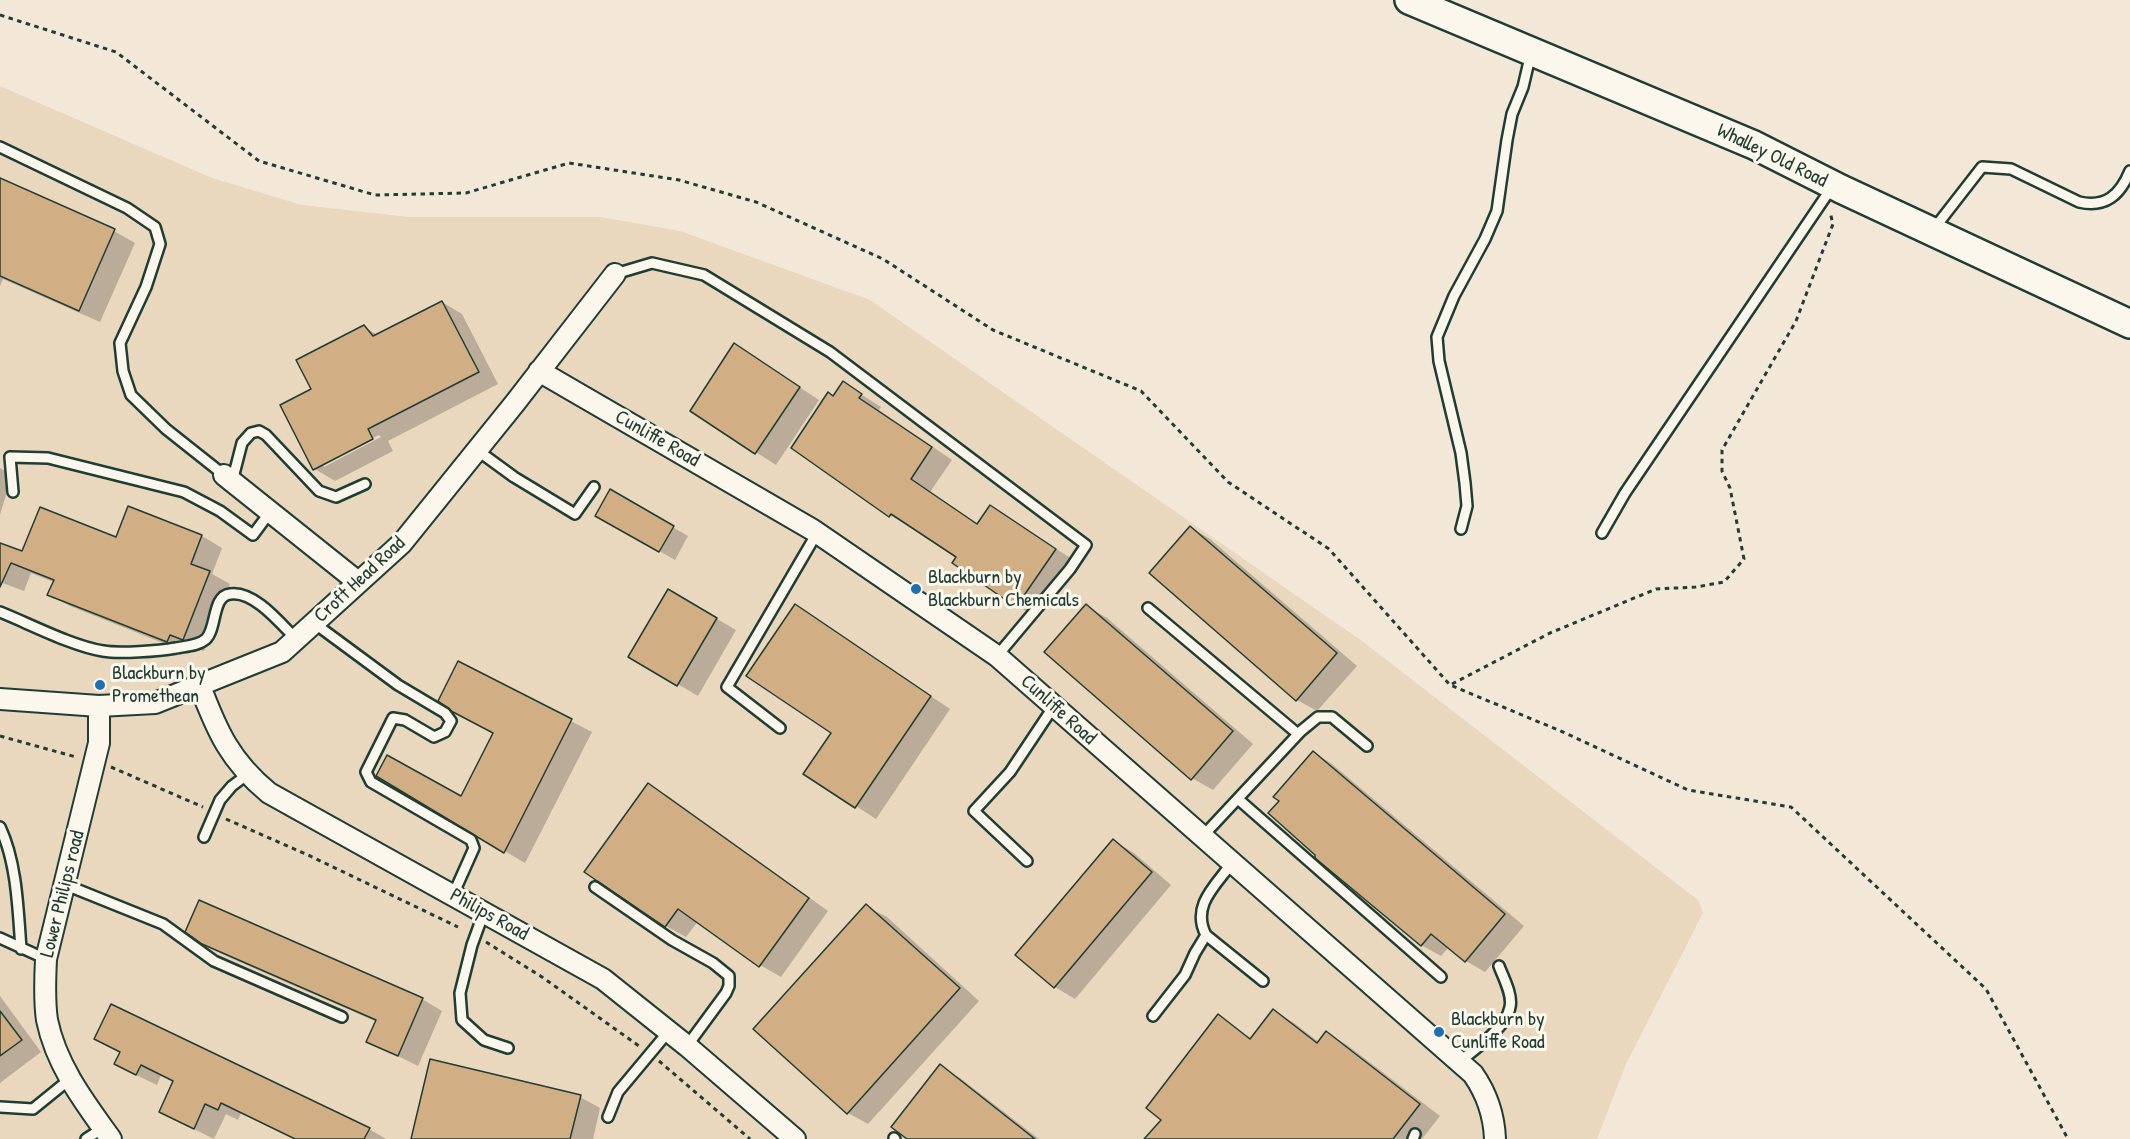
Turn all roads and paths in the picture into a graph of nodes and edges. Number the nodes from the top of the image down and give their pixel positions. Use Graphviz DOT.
graph roads {
  1 [pos="1409,0"];
  2 [pos="0,15"];
  3 [pos="1532,51"];
  4 [pos="0,147"];
  5 [pos="2130,171"];
  6 [pos="1828,190"];
  7 [pos="1932,232"];
  8 [pos="615,273"];
  9 [pos="2130,324"];
  10 [pos="539,371"];
  11 [pos="477,450"];
  12 [pos="228,479"];
  13 [pos="365,484"];
  14 [pos="594,487"];
  15 [pos="12,492"];
  16 [pos="270,512"];
  17 [pos="1461,529"];
  18 [pos="817,533"];
  19 [pos="1602,533"];
  20 [pos="358,582"];
  21 [pos="1148,608"];
  22 [pos="0,612"];
  23 [pos="314,623"];
  24 [pos="296,639"];
  25 [pos="997,656"];
  26 [pos="1450,684"];
  27 [pos="200,686"];
  28 [pos="0,699"];
  29 [pos="99,706"];
  30 [pos="1054,706"];
  31 [pos="780,728"];
  32 [pos="1298,734"];
  33 [pos="0,736"];
  34 [pos="1367,746"];
  35 [pos="81,758"];
  36 [pos="109,766"];
  37 [pos="248,774"];
  38 [pos="1238,799"];
  39 [pos="203,807"];
  40 [pos="225,818"];
  41 [pos="0,827"];
  42 [pos="204,837"];
  43 [pos="1202,837"];
  44 [pos="1027,861"];
  45 [pos="1232,863"];
  46 [pos="66,885"];
  47 [pos="595,887"];
  48 [pos="453,895"];
  49 [pos="484,912"];
  50 [pos="458,927"];
  51 [pos="1206,935"];
  52 [pos="0,938"];
  53 [pos="484,941"];
  54 [pos="21,949"];
  55 [pos="46,959"];
  56 [pos="1499,966"];
  57 [pos="1441,977"];
  58 [pos="1263,981"];
  59 [pos="1154,1016"];
  60 [pos="342,1017"];
  61 [pos="669,1031"];
  62 [pos="687,1046"];
  63 [pos="508,1048"];
  64 [pos="644,1050"];
  65 [pos="658,1060"];
  66 [pos="1459,1062"];
  67 [pos="70,1079"];
  68 [pos="0,1107"];
  69 [pos="608,1117"];
  70 [pos="107,1134"];
  71 [pos="86,1139"];
  72 [pos="750,1139"];
  73 [pos="795,1139"];
  74 [pos="1495,1139"];
  75 [pos="2068,1139"];
  1 -- 3 [label="street, Whalley Old Road"];
  2 -- 26 [label="path"];
  3 -- 6 [label="street, Whalley Old Road"];
  3 -- 17 [label="lane"];
  4 -- 12 [label="lane"];
  5 -- 7 [label="lane"];
  6 -- 7 [label="street, Whalley Old Road"];
  6 -- 19 [label="lane"];
  6 -- 26 [label="path"];
  7 -- 9 [label="street, Whalley Old Road"];
  8 -- 10 [label="street, Croft Head Road"];
  8 -- 25 [label="lane"];
  10 -- 11 [label="street, Croft Head Road"];
  10 -- 18 [label="street, Cunliffe Road"];
  11 -- 14 [label="lane"];
  11 -- 20 [label="street, Croft Head Road"];
  12 -- 13 [label="lane"];
  12 -- 16 [label="street"];
  15 -- 16 [label="lane"];
  16 -- 20 [label="street"];
  18 -- 25 [label="street, Cunliffe Road"];
  18 -- 31 [label="lane"];
  20 -- 23 [label="street, Croft Head Road"];
  21 -- 32 [label="lane"];
  22 -- 24 [label="lane"];
  23 -- 24 [label="street, Croft Head Road"];
  23 -- 48 [label="lane"];
  24 -- 27 [label="street, Croft Head Road"];
  25 -- 30 [label="street, Cunliffe Road"];
  26 -- 75 [label="path"];
  27 -- 29 [label="street, Croft Head Road"];
  27 -- 37 [label="street, Philips Road"];
  28 -- 29 [label="street, Croft Head Road"];
  29 -- 46 [label="street, Lower Philips road"];
  30 -- 43 [label="street, Cunliffe Road"];
  30 -- 44 [label="lane"];
  32 -- 34 [label="lane"];
  32 -- 38 [label="lane"];
  33 -- 35 [label="path"];
  36 -- 39 [label="path"];
  37 -- 42 [label="lane"];
  37 -- 48 [label="street, Philips Road"];
  38 -- 43 [label="lane"];
  38 -- 57 [label="lane"];
  40 -- 50 [label="path"];
  41 -- 54 [label="lane"];
  43 -- 45 [label="street, Cunliffe Road"];
  45 -- 51 [label="lane"];
  45 -- 66 [label="street, Cunliffe Road"];
  46 -- 55 [label="street, Lower Philips road"];
  46 -- 60 [label="lane"];
  47 -- 62 [label="lane"];
  48 -- 49 [label="street, Philips Road"];
  49 -- 61 [label="street, Philips Road"];
  49 -- 63 [label="lane"];
  51 -- 58 [label="lane"];
  51 -- 59 [label="lane"];
  52 -- 54 [label="lane"];
  53 -- 64 [label="path"];
  54 -- 55 [label="lane"];
  55 -- 67 [label="street, Lower Philips road"];
  56 -- 66 [label="lane"];
  61 -- 62 [label="street, Philips Road"];
  61 -- 69 [label="lane"];
  62 -- 73 [label="street, Philips Road"];
  65 -- 72 [label="path"];
  66 -- 74 [label="street, Cunliffe Road"];
  67 -- 68 [label="lane"];
  67 -- 70 [label="street, Lower Philips road"];
  70 -- 71 [label="lane"];
}
